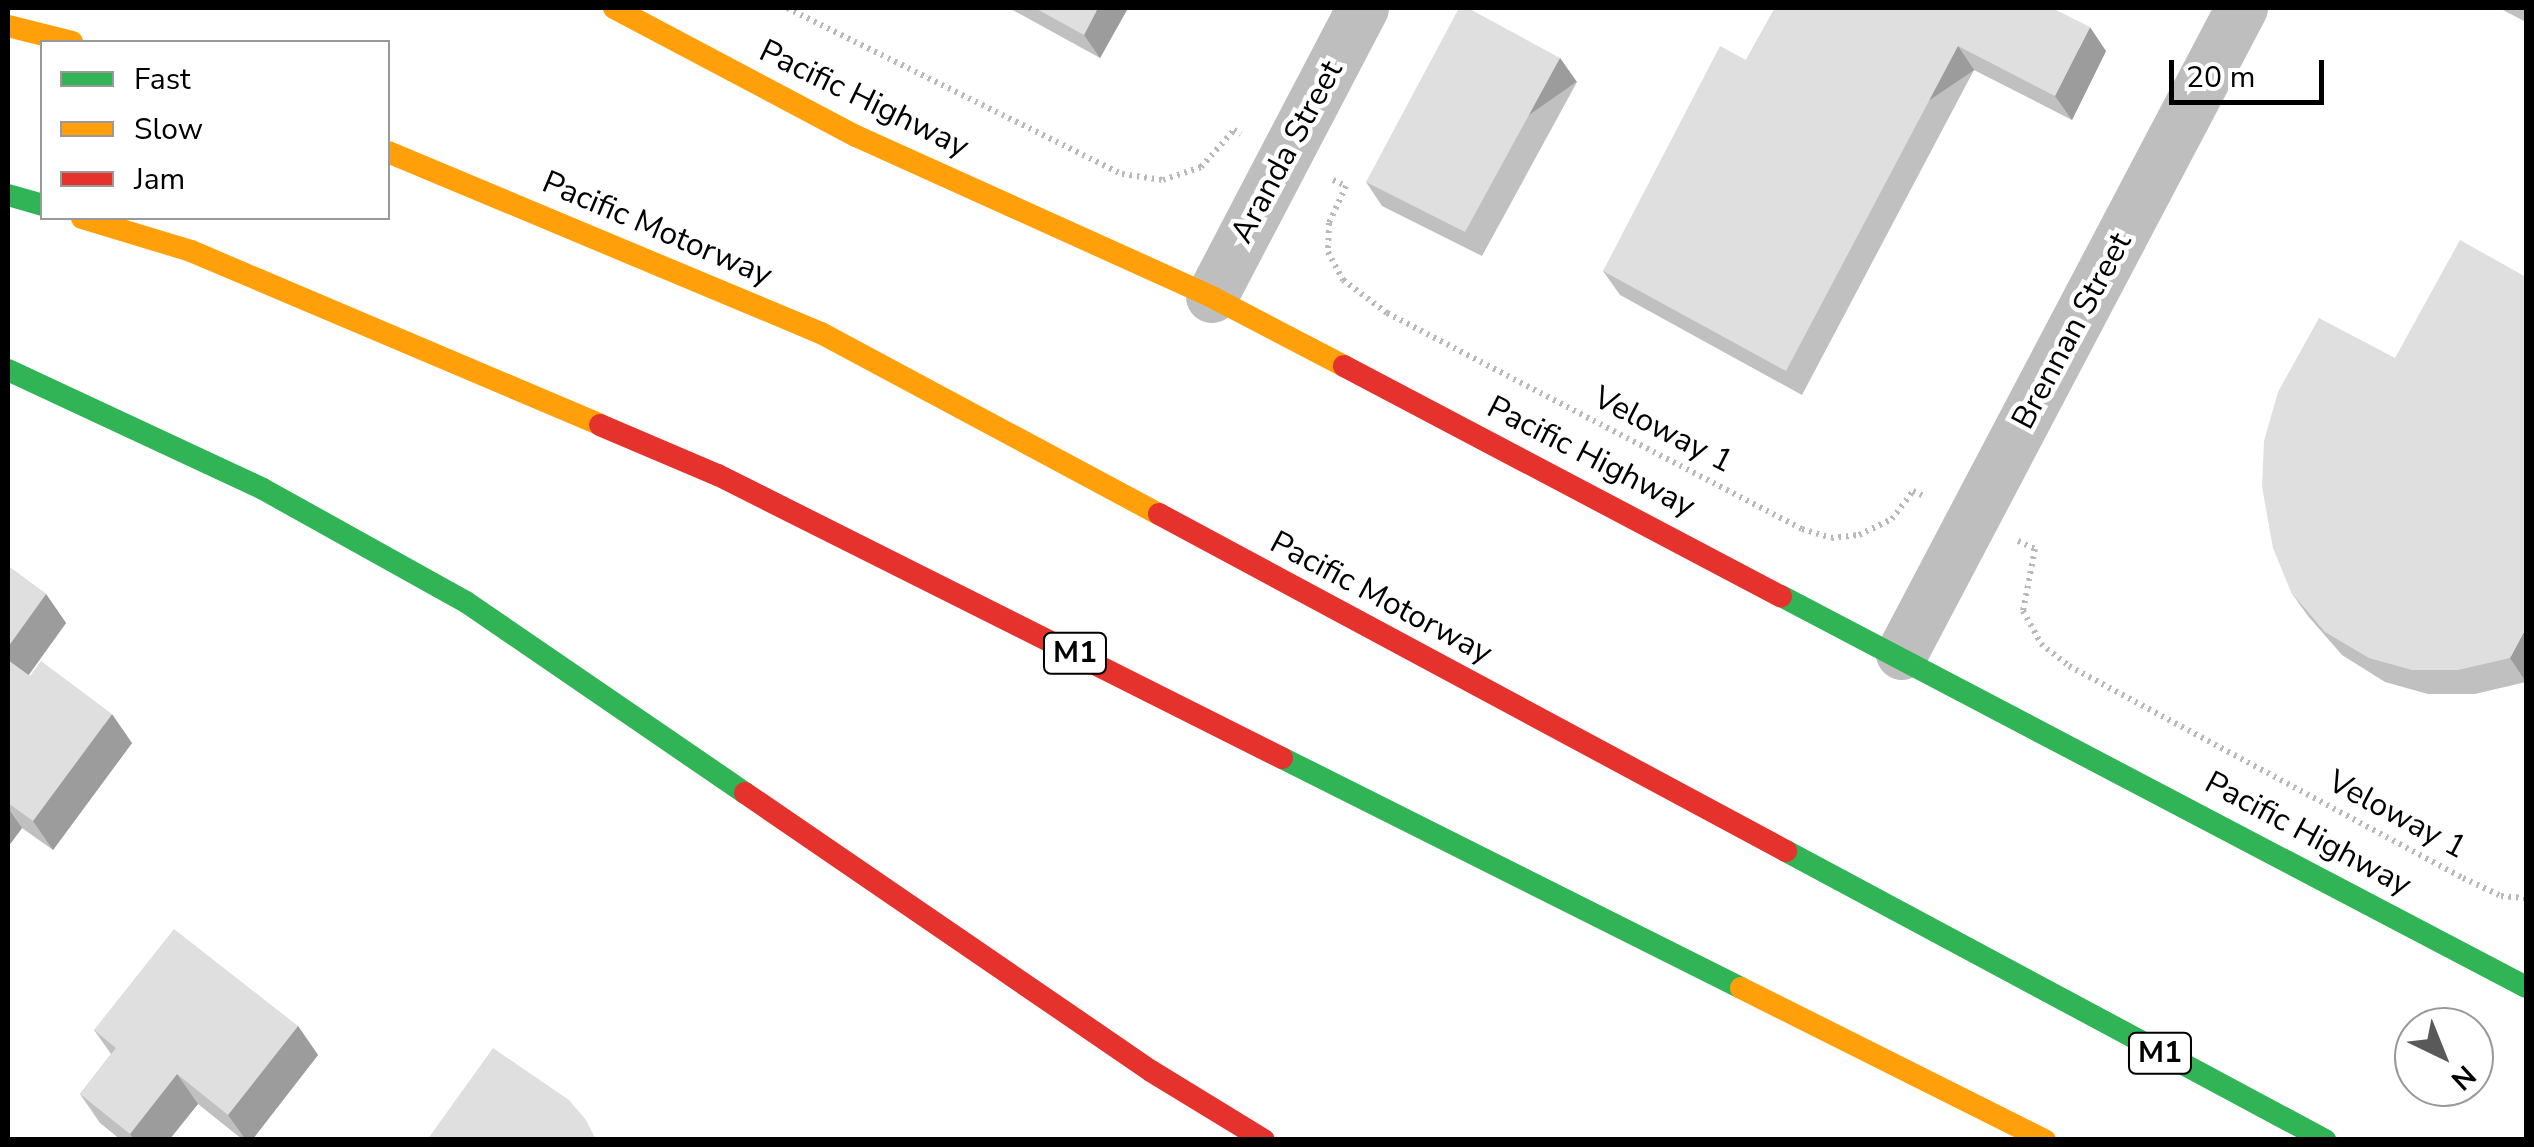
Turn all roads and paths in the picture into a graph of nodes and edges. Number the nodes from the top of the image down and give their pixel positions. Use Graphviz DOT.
graph roads {
  1 [pos="614,8"];
  2 [pos="786,8"];
  3 [pos="1363,8"];
  4 [pos="2242,8"];
  5 [pos="8,26"];
  6 [pos="64,40"];
  7 [pos="390,153"];
  8 [pos="1284,158"];
  9 [pos="8,194"];
  10 [pos="40,204"];
  11 [pos="89,220"];
  12 [pos="1212,297"];
  13 [pos="8,370"];
  14 [pos="1972,518"];
  15 [pos="1902,654"];
  16 [pos="2526,898"];
  17 [pos="2526,987"];
  18 [pos="1264,1140"];
  19 [pos="2046,1140"];
  20 [pos="2326,1140"];
  1 -- 12 [label="main road, Pacific Highway"];
  2 -- 8 [label="path, Veloway 1"];
  3 -- 8 [label="street, Aranda Street"];
  4 -- 14 [label="street, Brennan Street"];
  5 -- 6 [label="main road"];
  7 -- 20 [label="main road, Pacific Motorway / M1"];
  8 -- 12 [label="street, Aranda Street"];
  8 -- 14 [label="path, Veloway 1"];
  9 -- 10 [label="main road"];
  11 -- 19 [label="main road, M1"];
  12 -- 15 [label="main road, Pacific Highway"];
  13 -- 18 [label="main road"];
  14 -- 15 [label="street, Brennan Street"];
  14 -- 16 [label="path, Veloway 1"];
  15 -- 17 [label="main road, Pacific Highway"];
}
